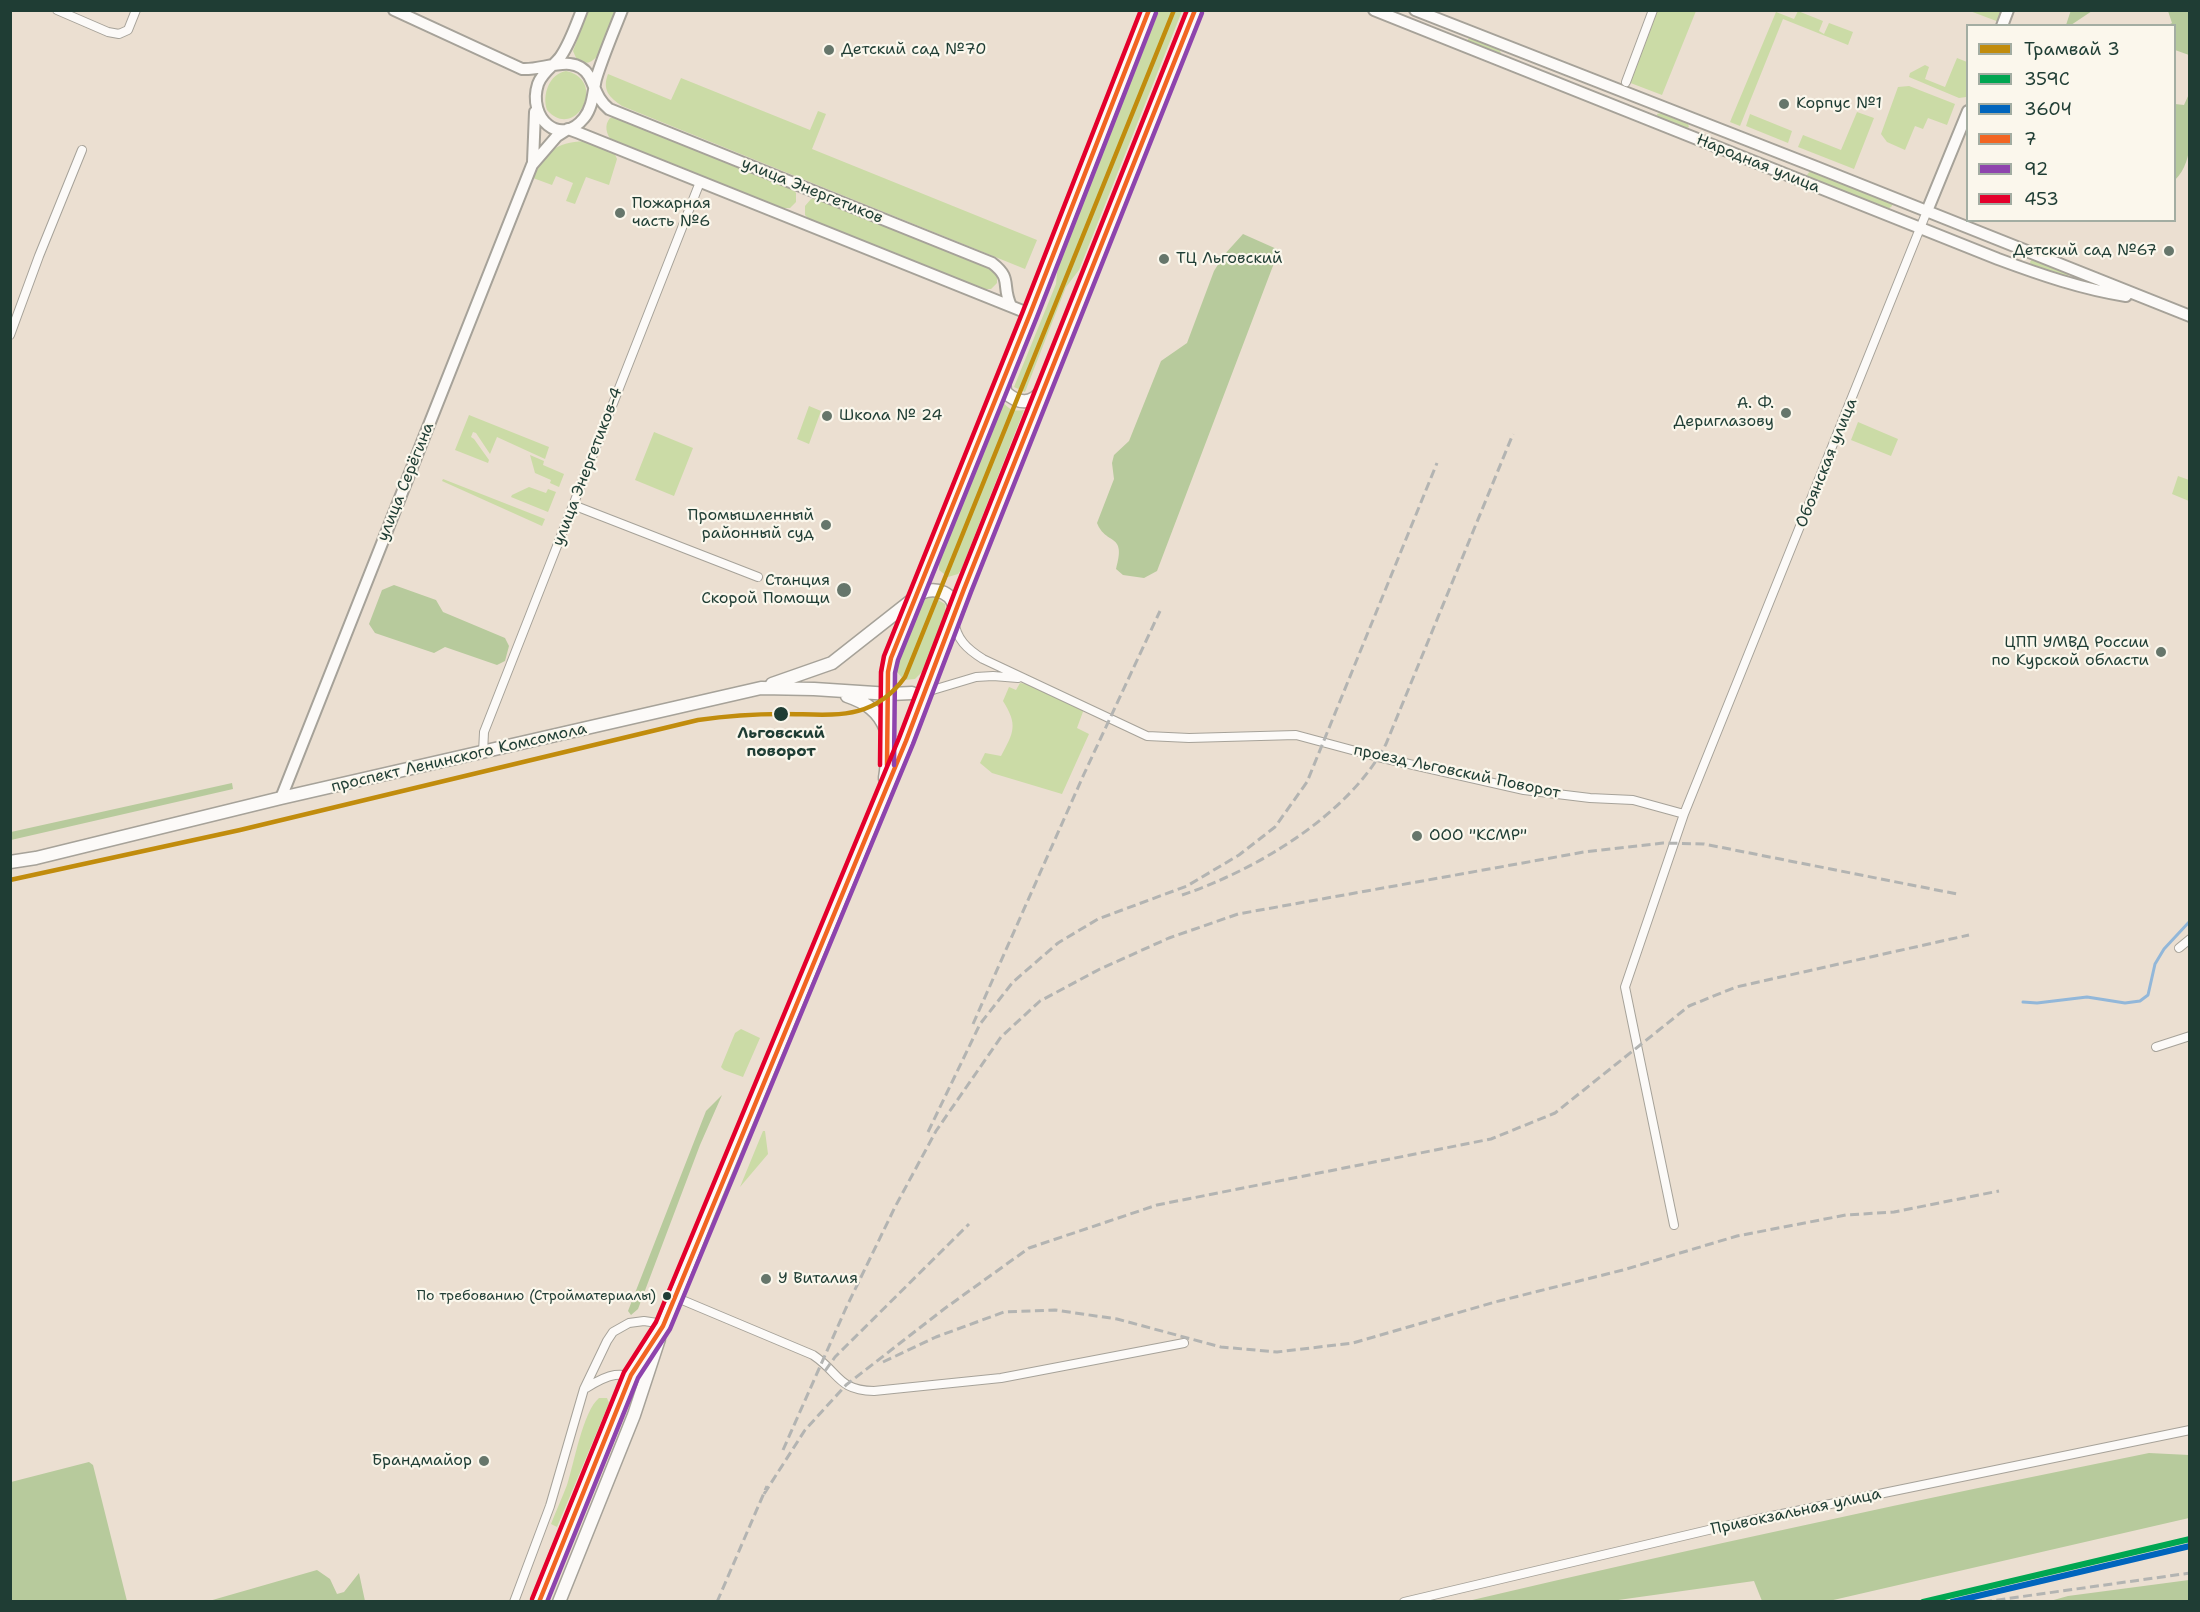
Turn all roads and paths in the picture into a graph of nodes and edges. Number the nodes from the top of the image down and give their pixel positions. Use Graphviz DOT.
graph roads {
  1 [pos="57,10"];
  2 [pos="136,10"];
  3 [pos="394,10"];
  4 [pos="582,10"];
  5 [pos="622,10"];
  6 [pos="1149,10"];
  7 [pos="1195,10"];
  8 [pos="1374,10"];
  9 [pos="1415,10"];
  10 [pos="1653,10"];
  11 [pos="549,66"];
  12 [pos="522,69"];
  13 [pos="1626,82"];
  14 [pos="595,90"];
  15 [pos="535,104"];
  16 [pos="1966,116"];
  17 [pos="568,129"];
  18 [pos="82,150"];
  19 [pos="532,165"];
  20 [pos="700,182"];
  21 [pos="1927,211"];
  22 [pos="1920,228"];
  23 [pos="2147,300"];
  24 [pos="1011,306"];
  25 [pos="1030,314"];
  26 [pos="2190,316"];
  27 [pos="10,335"];
  28 [pos="1004,375"];
  29 [pos="1043,391"];
  30 [pos="573,505"];
  31 [pos="758,577"];
  32 [pos="915,597"];
  33 [pos="955,613"];
  34 [pos="891,658"];
  35 [pos="1029,680"];
  36 [pos="761,688"];
  37 [pos="814,689"];
  38 [pos="926,692"];
  39 [pos="912,693"];
  40 [pos="888,694"];
  41 [pos="889,742"];
  42 [pos="483,753"];
  43 [pos="883,794"];
  44 [pos="281,798"];
  45 [pos="1684,814"];
  46 [pos="10,862"];
  47 [pos="2190,939"];
  48 [pos="2179,948"];
  49 [pos="2190,1036"];
  50 [pos="2156,1047"];
  51 [pos="1674,1225"];
  52 [pos="675,1298"];
  53 [pos="663,1325"];
  54 [pos="1184,1343"];
  55 [pos="631,1375"];
  56 [pos="646,1380"];
  57 [pos="584,1389"];
  58 [pos="2190,1430"];
  59 [pos="514,1602"];
  60 [pos="539,1602"];
  61 [pos="559,1602"];
  62 [pos="1404,1602"];
  1 -- 2 [label="street"];
  3 -- 12 [label="street"];
  4 -- 11 [label="street"];
  5 -- 14 [label="street"];
  6 -- 25 [label="main road"];
  7 -- 29 [label="main road"];
  8 -- 22 [label="street, Народная улица"];
  9 -- 21 [label="street, Народная улица"];
  10 -- 13 [label="street"];
  11 -- 12 [label="street"];
  11 -- 14 [label="street"];
  11 -- 15 [label="street"];
  12 -- 15 [label="street"];
  14 -- 17 [label="street"];
  14 -- 24 [label="street, улица Энергетиков"];
  15 -- 17 [label="street"];
  15 -- 19 [label="street"];
  16 -- 21 [label="street, Обоянская улица"];
  17 -- 19 [label="street"];
  17 -- 20 [label="street, улица Энергетиков"];
  18 -- 27 [label="street"];
  19 -- 44 [label="street, улица Серёгина"];
  20 -- 24 [label="street, улица Энергетиков"];
  20 -- 30 [label="street, улица Энергетиков-4"];
  21 -- 22 [label="street, Обоянская улица"];
  21 -- 23 [label="street, Народная улица"];
  22 -- 23 [label="street, Народная улица"];
  22 -- 45 [label="street, Обоянская улица"];
  23 -- 26 [label="street, Народная улица"];
  24 -- 25 [label="street, улица Энергетиков"];
  25 -- 28 [label="main road"];
  28 -- 29 [label="main road"];
  28 -- 32 [label="main road"];
  29 -- 33 [label="main road"];
  30 -- 31 [label="street"];
  30 -- 42 [label="street, улица Энергетиков-4"];
  32 -- 33 [label="main road"];
  32 -- 34 [label="main road"];
  32 -- 36 [label="main road"];
  33 -- 35 [label="street, проезд Льговский Поворот"];
  33 -- 38 [label="main road"];
  34 -- 39 [label="main road"];
  34 -- 40 [label="main road"];
  35 -- 38 [label="street"];
  35 -- 45 [label="street, проезд Льговский Поворот"];
  36 -- 37 [label="main road, проспект Ленинского Комсомола"];
  36 -- 42 [label="main road, проспект Ленинского Комсомола"];
  37 -- 40 [label="main road, проспект Ленинского Комсомола"];
  37 -- 41 [label="main road"];
  38 -- 39 [label="main road, проспект Ленинского Комсомола"];
  38 -- 43 [label="main road"];
  39 -- 40 [label="main road, проспект Ленинского Комсомола"];
  40 -- 41 [label="main road"];
  41 -- 43 [label="main road"];
  42 -- 44 [label="main road, проспект Ленинского Комсомола"];
  43 -- 52 [label="main road"];
  44 -- 46 [label="main road, проспект Ленинского Комсомола"];
  45 -- 51 [label="street"];
  47 -- 48 [label="street"];
  49 -- 50 [label="street"];
  52 -- 53 [label="main road"];
  52 -- 54 [label="street"];
  53 -- 55 [label="main road"];
  53 -- 56 [label="main road"];
  53 -- 57 [label="street"];
  55 -- 56 [label="street"];
  55 -- 57 [label="street"];
  55 -- 60 [label="main road"];
  56 -- 61 [label="main road"];
  57 -- 59 [label="street"];
  58 -- 62 [label="street, Привокзальная улица"];
}
